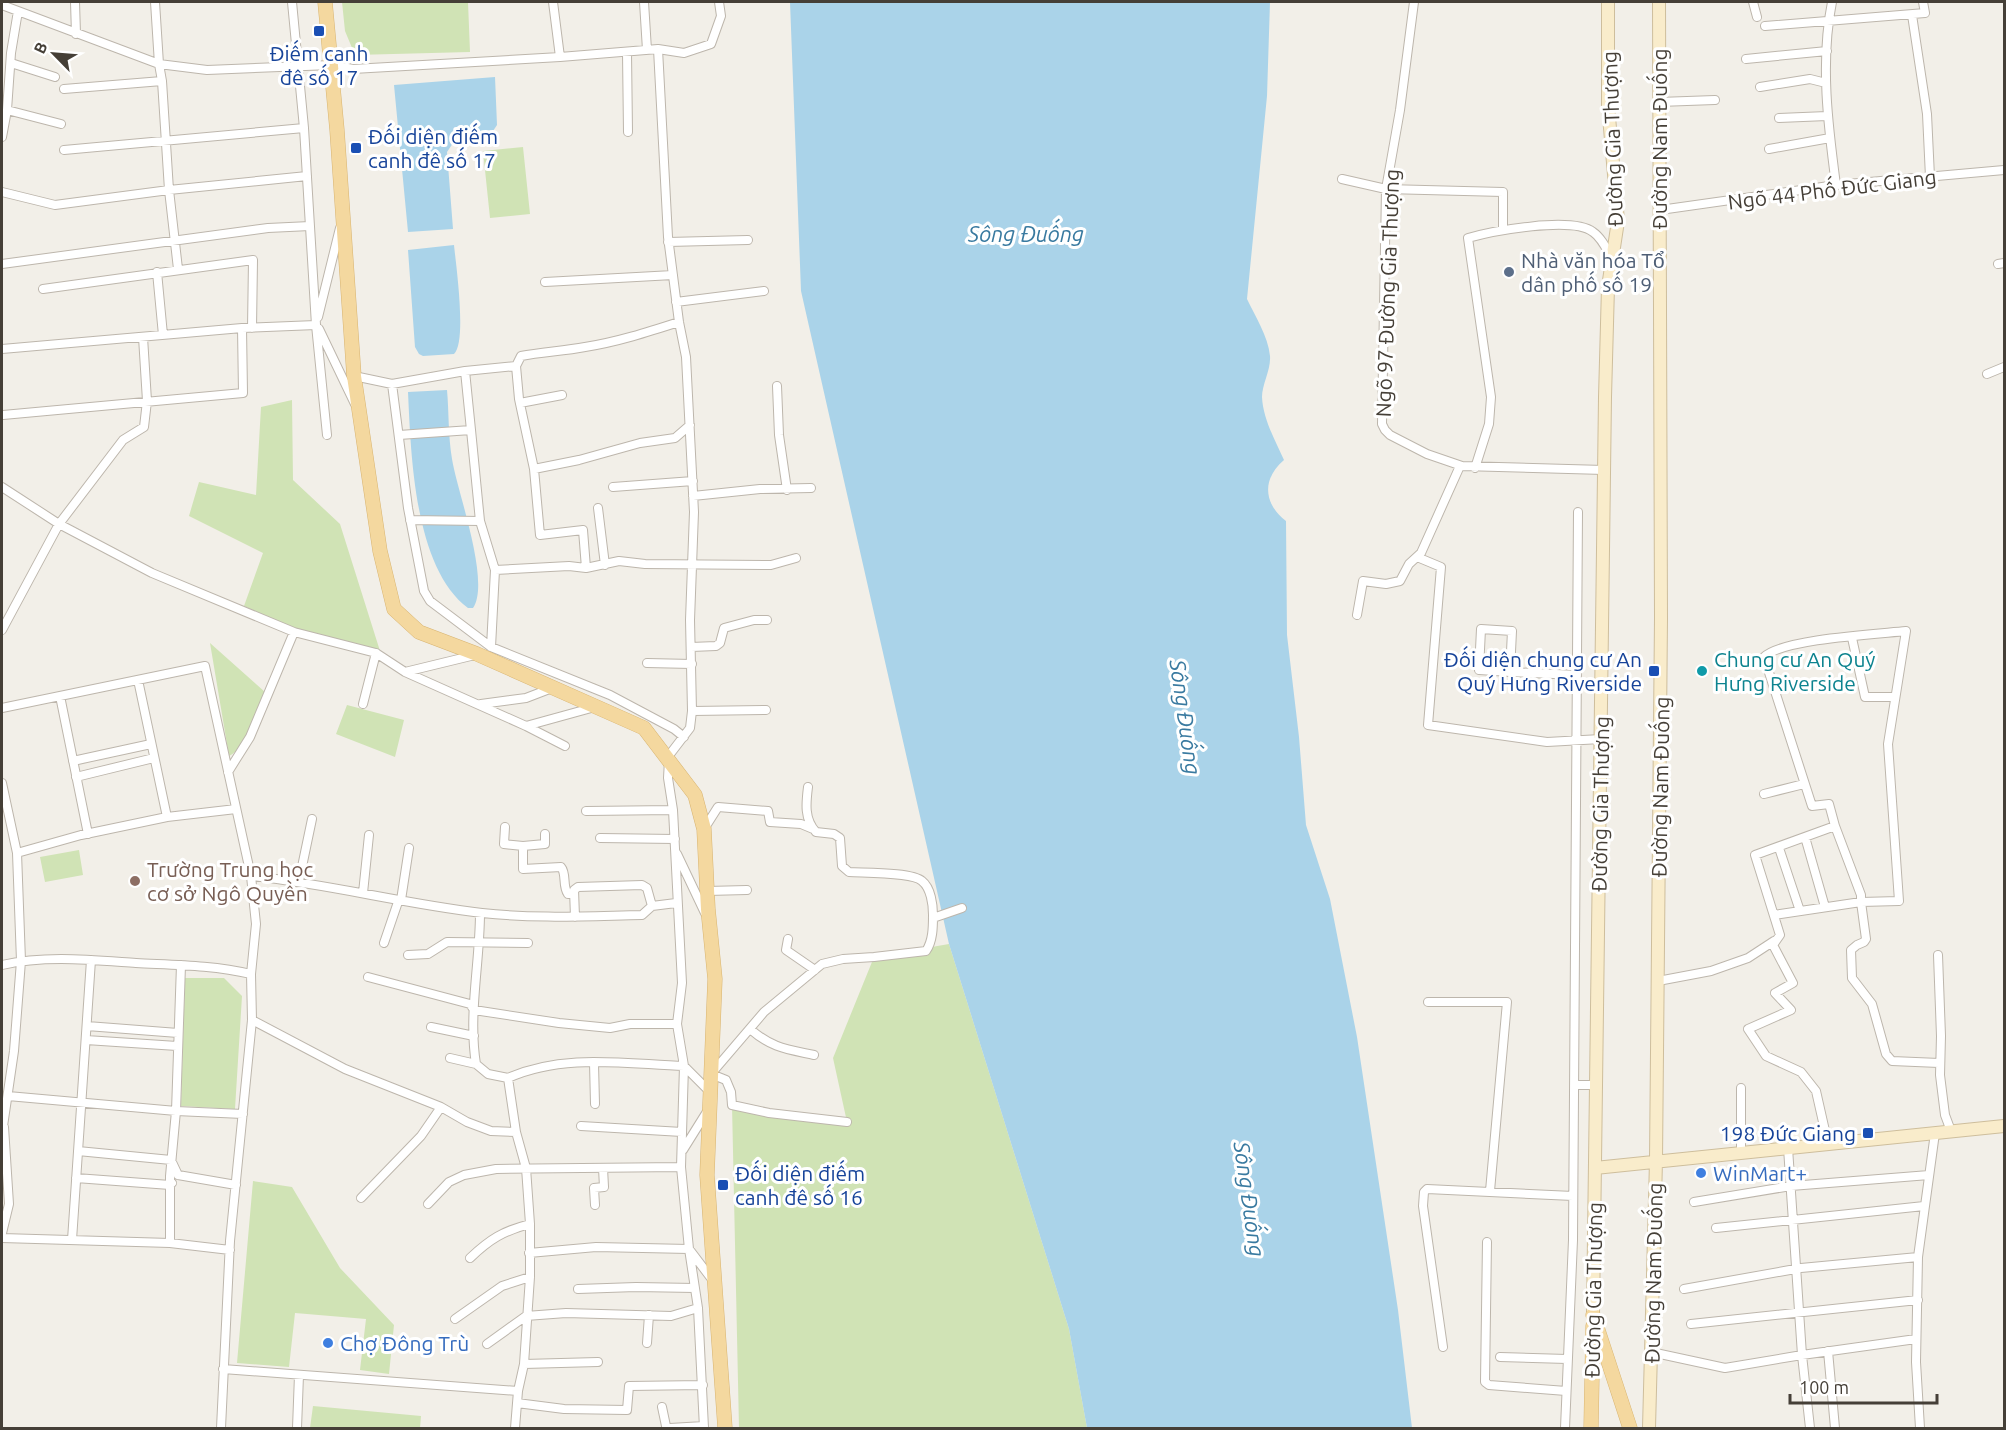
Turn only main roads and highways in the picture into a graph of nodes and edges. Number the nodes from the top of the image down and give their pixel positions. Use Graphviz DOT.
graph roads {
  1 [pos="325,2"];
  2 [pos="725,1428"];
  3 [pos="1591,1428"];
  4 [pos="1630,1428"];
  1 -- 2 [label="main road"];
  3 -- 4 [label="main road, Đường Gia Thượng"];
}
